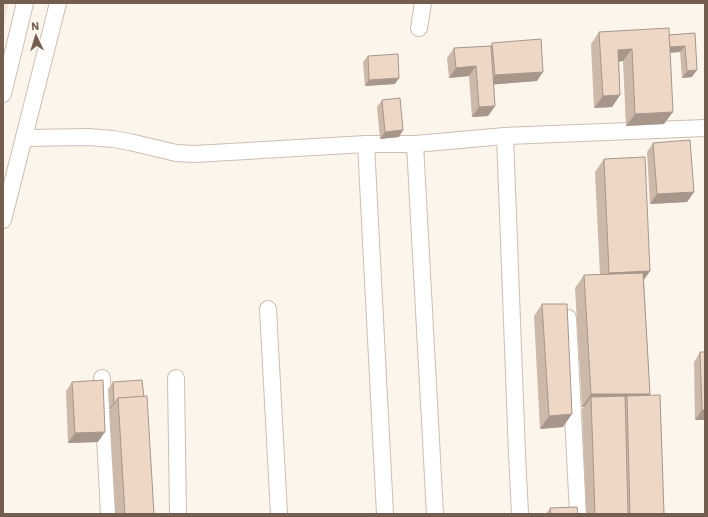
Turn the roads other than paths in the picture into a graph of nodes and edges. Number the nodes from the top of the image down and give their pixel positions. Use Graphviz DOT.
graph roads {
  1 [pos="25,3"];
  2 [pos="58,3"];
  3 [pos="423,3"];
  4 [pos="419,28"];
  5 [pos="3,94"];
  6 [pos="705,128"];
  7 [pos="505,136"];
  8 [pos="24,138"];
  9 [pos="366,144"];
  10 [pos="415,144"];
  11 [pos="3,220"];
  12 [pos="567,305"];
  13 [pos="268,309"];
  14 [pos="102,378"];
  15 [pos="176,378"];
  16 [pos="109,514"];
  17 [pos="178,514"];
  18 [pos="278,514"];
  19 [pos="385,514"];
  20 [pos="435,514"];
  21 [pos="520,514"];
  22 [pos="578,514"];
  1 -- 5 [label="street"];
  2 -- 8 [label="street"];
  3 -- 4 [label="street"];
  6 -- 7 [label="street"];
  7 -- 10 [label="street"];
  7 -- 21 [label="street"];
  8 -- 9 [label="street"];
  8 -- 11 [label="street"];
  9 -- 10 [label="street"];
  9 -- 19 [label="street"];
  10 -- 20 [label="street"];
  12 -- 22 [label="street"];
  13 -- 18 [label="street"];
  14 -- 16 [label="street"];
  15 -- 17 [label="street"];
}
